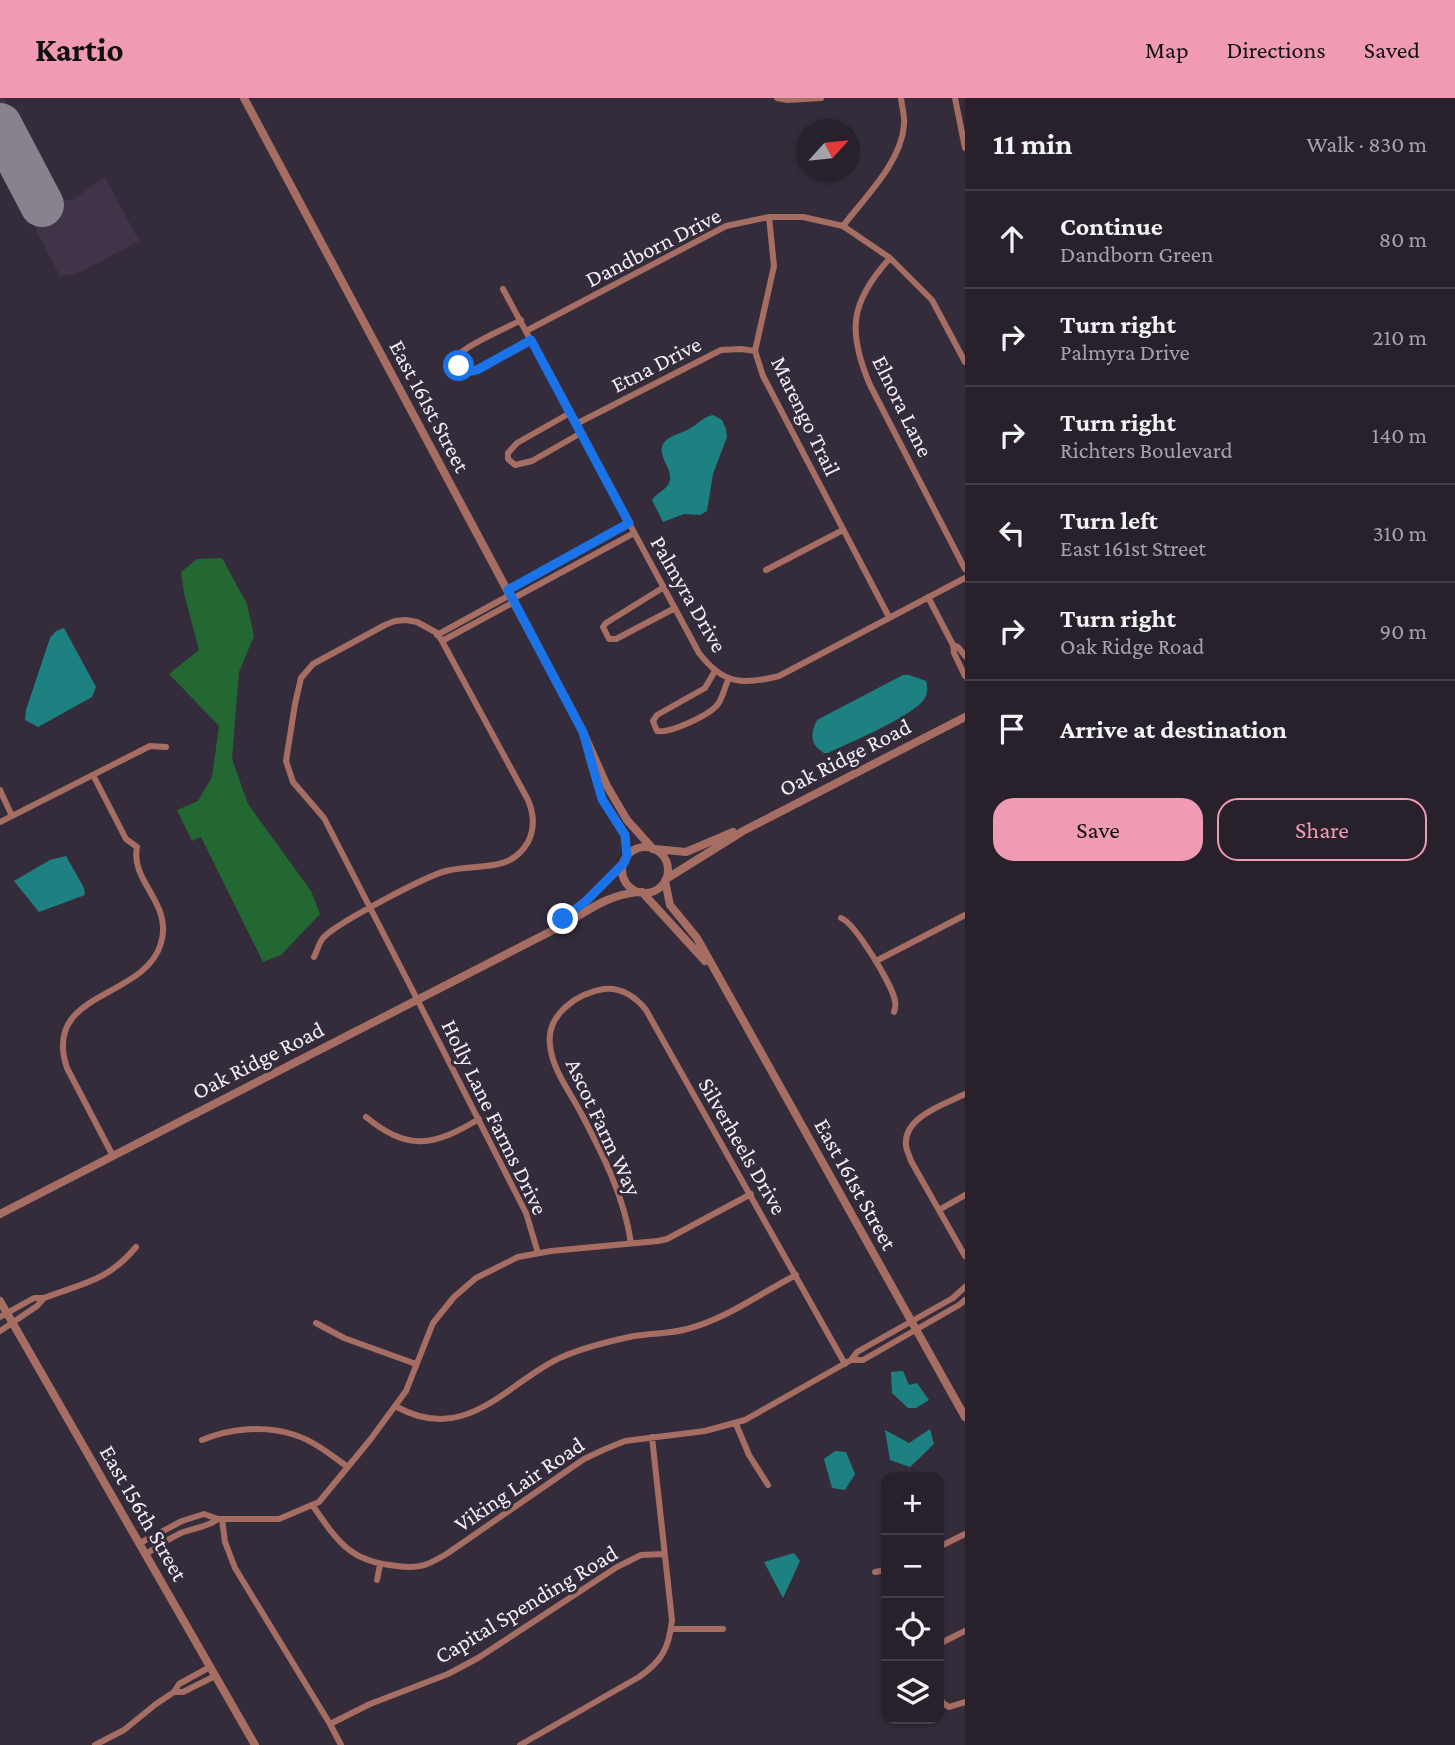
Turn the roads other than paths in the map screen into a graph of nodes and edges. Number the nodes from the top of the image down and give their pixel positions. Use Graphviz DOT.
graph roads {
  1 [pos="244,98"];
  2 [pos="777,98"];
  3 [pos="821,98"];
  4 [pos="901,98"];
  5 [pos="955,98"];
  6 [pos="965,148"];
  7 [pos="769,217"];
  8 [pos="843,226"];
  9 [pos="890,258"];
  10 [pos="503,289"];
  11 [pos="521,320"];
  12 [pos="526,331"];
  13 [pos="531,340"];
  14 [pos="755,351"];
  15 [pos="965,362"];
  16 [pos="570,413"];
  17 [pos="576,424"];
  18 [pos="581,433"];
  19 [pos="629,523"];
  20 [pos="843,530"];
  21 [pos="634,533"];
  22 [pos="965,569"];
  23 [pos="766,570"];
  24 [pos="965,578"];
  25 [pos="664,587"];
  26 [pos="511,597"];
  27 [pos="928,597"];
  28 [pos="675,608"];
  29 [pos="889,617"];
  30 [pos="438,635"];
  31 [pos="442,641"];
  32 [pos="953,645"];
  33 [pos="965,656"];
  34 [pos="715,671"];
  35 [pos="965,676"];
  36 [pos="729,678"];
  37 [pos="965,717"];
  38 [pos="583,732"];
  39 [pos="166,747"];
  40 [pos="93,775"];
  41 [pos="0,790"];
  42 [pos="12,816"];
  43 [pos="0,822"];
  44 [pos="743,831"];
  45 [pos="653,849"];
  46 [pos="626,860"];
  47 [pos="666,880"];
  48 [pos="641,892"];
  49 [pos="370,908"];
  50 [pos="965,915"];
  51 [pos="841,918"];
  52 [pos="533,939"];
  53 [pos="314,957"];
  54 [pos="876,961"];
  55 [pos="713,971"];
  56 [pos="581,997"];
  57 [pos="417,999"];
  58 [pos="894,1013"];
  59 [pos="965,1094"];
  60 [pos="366,1117"];
  61 [pos="479,1119"];
  62 [pos="113,1156"];
  63 [pos="751,1194"];
  64 [pos="965,1195"];
  65 [pos="939,1210"];
  66 [pos="0,1214"];
  67 [pos="632,1243"];
  68 [pos="136,1247"];
  69 [pos="538,1253"];
  70 [pos="965,1256"];
  71 [pos="796,1275"];
  72 [pos="965,1287"];
  73 [pos="44,1298"];
  74 [pos="965,1300"];
  75 [pos="0,1301"];
  76 [pos="3,1315"];
  77 [pos="911,1321"];
  78 [pos="12,1322"];
  79 [pos="316,1322"];
  80 [pos="916,1330"];
  81 [pos="0,1331"];
  82 [pos="848,1362"];
  83 [pos="416,1364"];
  84 [pos="395,1406"];
  85 [pos="965,1417"];
  86 [pos="736,1424"];
  87 [pos="652,1437"];
  88 [pos="202,1440"];
  89 [pos="348,1467"];
  90 [pos="768,1485"];
  91 [pos="313,1506"];
  92 [pos="220,1519"];
  93 [pos="965,1534"];
  94 [pos="140,1544"];
  95 [pos="944,1544"];
  96 [pos="146,1554"];
  97 [pos="664,1554"];
  98 [pos="380,1564"];
  99 [pos="881,1571"];
  100 [pos="875,1572"];
  101 [pos="377,1580"];
  102 [pos="671,1629"];
  103 [pos="723,1629"];
  104 [pos="965,1631"];
  105 [pos="944,1642"];
  106 [pos="210,1667"];
  107 [pos="215,1676"];
  108 [pos="174,1692"];
  109 [pos="965,1702"];
  110 [pos="944,1704"];
  111 [pos="330,1724"];
  112 [pos="95,1745"];
  113 [pos="255,1745"];
  114 [pos="341,1745"];
  115 [pos="520,1745"];
  1 -- 26 [label="street, East 161st Street"];
  2 -- 3 [label="street"];
  4 -- 8 [label="street"];
  5 -- 6 [label="street"];
  7 -- 8 [label="street, Dandborn Drive"];
  7 -- 12 [label="street, Dandborn Drive"];
  7 -- 14 [label="street, Marengo Trail"];
  8 -- 9 [label="street"];
  9 -- 15 [label="street"];
  9 -- 22 [label="street, Elnora Lane"];
  10 -- 11 [label="street, Palmyra Drive"];
  11 -- 12 [label="street, Palmyra Drive"];
  11 -- 13 [label="street"];
  12 -- 13 [label="street, Palmyra Drive"];
  13 -- 16 [label="street, Palmyra Drive"];
  14 -- 17 [label="street, Etna Drive"];
  14 -- 20 [label="street, Marengo Trail"];
  16 -- 17 [label="street, Palmyra Drive"];
  16 -- 18 [label="street"];
  17 -- 18 [label="street, Palmyra Drive"];
  18 -- 19 [label="street, Palmyra Drive"];
  19 -- 21 [label="street, Palmyra Drive"];
  19 -- 26 [label="street"];
  20 -- 23 [label="street"];
  20 -- 29 [label="street, Marengo Trail"];
  21 -- 25 [label="street, Palmyra Drive"];
  21 -- 26 [label="street"];
  24 -- 27 [label="street, Palmyra Drive"];
  25 -- 28 [label="street, Palmyra Drive"];
  25 -- 28 [label="street"];
  26 -- 30 [label="street"];
  26 -- 31 [label="street"];
  26 -- 38 [label="street, East 161st Street"];
  27 -- 29 [label="street, Palmyra Drive"];
  27 -- 32 [label="street"];
  28 -- 34 [label="street, Palmyra Drive"];
  29 -- 36 [label="street, Palmyra Drive"];
  30 -- 31 [label="street"];
  30 -- 49 [label="street, Holly Lane Farms Drive"];
  31 -- 49 [label="street"];
  32 -- 33 [label="street"];
  32 -- 35 [label="street"];
  34 -- 36 [label="street, Palmyra Drive"];
  34 -- 36 [label="street"];
  37 -- 44 [label="street, Oak Ridge Road"];
  38 -- 45 [label="street, East 161st Street"];
  38 -- 46 [label="street, East 161st Street"];
  39 -- 40 [label="street"];
  40 -- 42 [label="street"];
  40 -- 62 [label="street"];
  41 -- 42 [label="street"];
  42 -- 43 [label="street"];
  44 -- 45 [label="street, Oak Ridge Road"];
  44 -- 47 [label="street, Oak Ridge Road"];
  45 -- 46 [label="street"];
  45 -- 47 [label="street"];
  46 -- 48 [label="street"];
  46 -- 52 [label="street, Oak Ridge Road"];
  47 -- 48 [label="street"];
  47 -- 55 [label="street, East 161st Street"];
  48 -- 52 [label="street, Oak Ridge Road"];
  48 -- 55 [label="street, East 161st Street"];
  49 -- 53 [label="street"];
  49 -- 57 [label="street, Holly Lane Farms Drive"];
  50 -- 54 [label="street"];
  51 -- 54 [label="street"];
  52 -- 57 [label="street, Oak Ridge Road"];
  54 -- 58 [label="street"];
  55 -- 77 [label="street, East 161st Street"];
  56 -- 63 [label="street, Silverheels Drive"];
  56 -- 67 [label="street, Ascot Farm Way"];
  57 -- 61 [label="street, Holly Lane Farms Drive"];
  57 -- 62 [label="street, Oak Ridge Road"];
  59 -- 65 [label="street"];
  60 -- 61 [label="street"];
  61 -- 69 [label="street, Holly Lane Farms Drive"];
  62 -- 66 [label="street, Oak Ridge Road"];
  63 -- 67 [label="street"];
  63 -- 71 [label="street, Silverheels Drive"];
  64 -- 65 [label="street"];
  65 -- 70 [label="street"];
  67 -- 69 [label="street"];
  68 -- 73 [label="street"];
  69 -- 83 [label="street"];
  71 -- 82 [label="street, Silverheels Drive"];
  71 -- 84 [label="street"];
  72 -- 77 [label="street, Viking Lair Road"];
  73 -- 76 [label="street"];
  73 -- 78 [label="street"];
  74 -- 80 [label="street"];
  75 -- 76 [label="street, East 156th Street"];
  76 -- 78 [label="street, East 156th Street"];
  77 -- 80 [label="street, East 161st Street"];
  77 -- 82 [label="street, Viking Lair Road"];
  78 -- 81 [label="street"];
  78 -- 94 [label="street, East 156th Street"];
  79 -- 83 [label="street"];
  80 -- 82 [label="street"];
  80 -- 85 [label="street, East 161st Street"];
  82 -- 86 [label="street, Viking Lair Road"];
  83 -- 84 [label="street"];
  84 -- 89 [label="street"];
  86 -- 87 [label="street, Viking Lair Road"];
  86 -- 90 [label="street"];
  87 -- 97 [label="street"];
  87 -- 98 [label="street, Viking Lair Road"];
  88 -- 89 [label="street"];
  89 -- 91 [label="street"];
  91 -- 92 [label="street"];
  91 -- 98 [label="street, Viking Lair Road"];
  92 -- 94 [label="street"];
  92 -- 96 [label="street"];
  92 -- 111 [label="street"];
  93 -- 95 [label="street"];
  94 -- 96 [label="street, East 156th Street"];
  96 -- 106 [label="street, East 156th Street"];
  97 -- 102 [label="street"];
  97 -- 111 [label="street, Capital Spending Road"];
  98 -- 101 [label="street"];
  99 -- 100 [label="street"];
  102 -- 103 [label="street"];
  102 -- 115 [label="street"];
  104 -- 105 [label="street"];
  106 -- 107 [label="street, East 156th Street"];
  106 -- 108 [label="street"];
  107 -- 108 [label="street"];
  107 -- 113 [label="street, East 156th Street"];
  108 -- 112 [label="street"];
  109 -- 110 [label="street"];
  111 -- 114 [label="street"];
}
